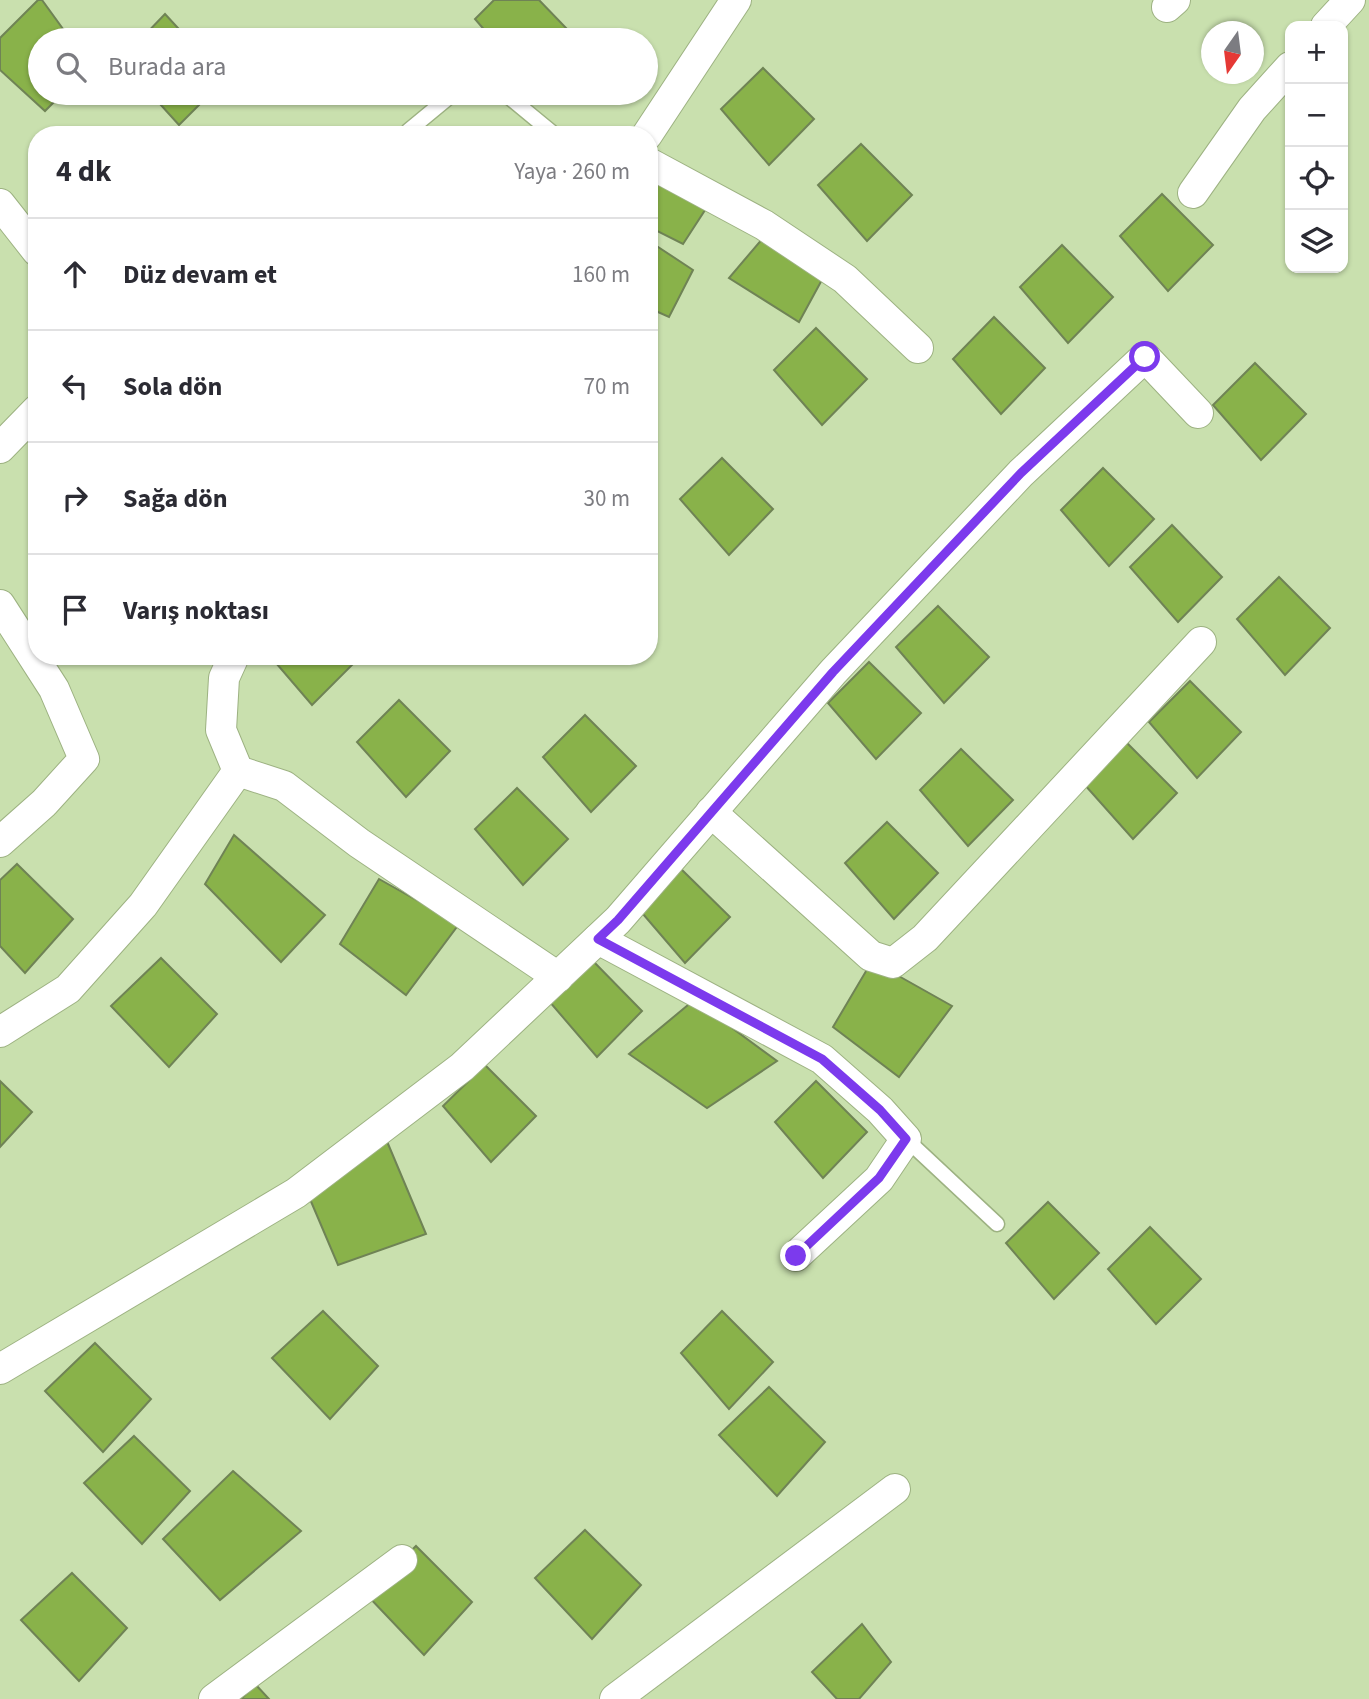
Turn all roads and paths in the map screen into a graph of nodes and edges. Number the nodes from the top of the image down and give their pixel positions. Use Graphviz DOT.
graph roads {
  1 [pos="736,0"];
  2 [pos="1350,0"];
  3 [pos="1331,21"];
  4 [pos="1285,72"];
  5 [pos="439,105"];
  6 [pos="519,105"];
  7 [pos="414,126"];
  8 [pos="544,126"];
  9 [pos="653,126"];
  10 [pos="658,168"];
  11 [pos="1193,193"];
  12 [pos="0,204"];
  13 [pos="28,240"];
  14 [pos="918,348"];
  15 [pos="1198,413"];
  16 [pos="28,420"];
  17 [pos="0,448"];
  18 [pos="0,605"];
  19 [pos="1200,642"];
  20 [pos="28,648"];
  21 [pos="39,665"];
  22 [pos="230,665"];
  23 [pos="238,771"];
  24 [pos="711,812"];
  25 [pos="0,842"];
  26 [pos="598,939"];
  27 [pos="558,977"];
  28 [pos="0,1032"];
  29 [pos="906,1139"];
  30 [pos="997,1224"];
  31 [pos="796,1256"];
  32 [pos="0,1369"];
  33 [pos="895,1489"];
  34 [pos="402,1560"];
  35 [pos="214,1699"];
  36 [pos="615,1699"];
  1 -- 9 [label="street"];
  2 -- 3 [label="street"];
  4 -- 11 [label="street"];
  5 -- 7 [label="lane"];
  6 -- 8 [label="lane"];
  10 -- 14 [label="street"];
  12 -- 13 [label="street"];
  15 -- 24 [label="street"];
  16 -- 17 [label="street"];
  18 -- 20 [label="street"];
  19 -- 24 [label="street"];
  21 -- 25 [label="street"];
  22 -- 23 [label="street"];
  23 -- 27 [label="street"];
  23 -- 28 [label="street"];
  24 -- 26 [label="street"];
  26 -- 27 [label="street"];
  26 -- 29 [label="street"];
  27 -- 32 [label="street"];
  29 -- 30 [label="lane"];
  29 -- 31 [label="street"];
  33 -- 36 [label="street"];
  34 -- 35 [label="street"];
}
